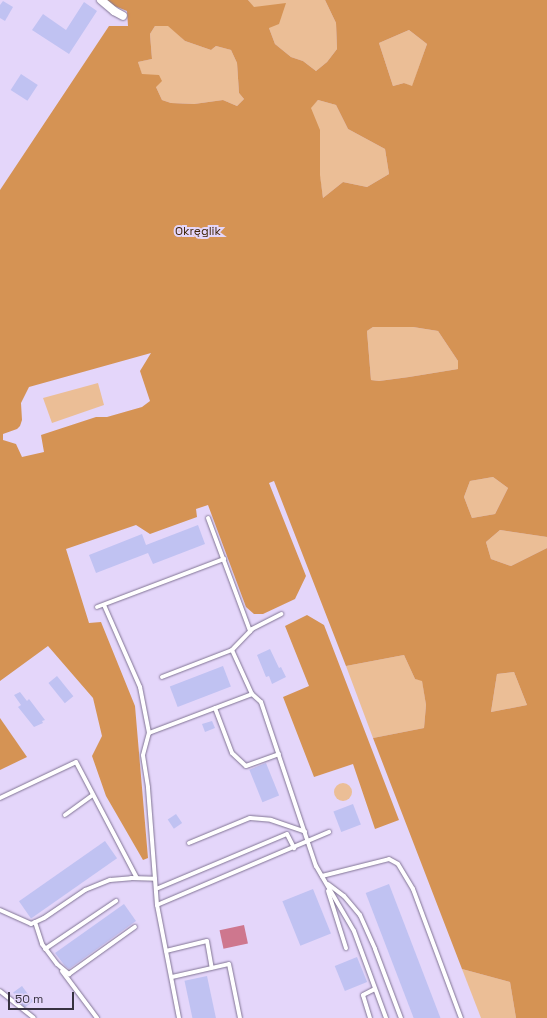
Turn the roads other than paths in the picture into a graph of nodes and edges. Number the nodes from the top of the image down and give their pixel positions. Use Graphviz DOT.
graph roads {
  1 [pos="101,0"];
  2 [pos="123,16"];
  3 [pos="208,518"];
  4 [pos="224,559"];
  5 [pos="104,605"];
  6 [pos="97,607"];
  7 [pos="281,614"];
  8 [pos="250,631"];
  9 [pos="232,650"];
  10 [pos="162,677"];
  11 [pos="252,694"];
  12 [pos="215,708"];
  13 [pos="149,733"];
  14 [pos="279,754"];
  15 [pos="93,795"];
  16 [pos="0,798"];
  17 [pos="65,814"];
  18 [pos="305,832"];
  19 [pos="329,832"];
  20 [pos="308,842"];
  21 [pos="189,843"];
  22 [pos="294,848"];
  23 [pos="322,876"];
  24 [pos="137,878"];
  25 [pos="155,879"];
  26 [pos="326,883"];
  27 [pos="156,889"];
  28 [pos="116,901"];
  29 [pos="157,905"];
  30 [pos="0,910"];
  31 [pos="35,922"];
  32 [pos="135,927"];
  33 [pos="346,948"];
  34 [pos="45,949"];
  35 [pos="166,951"];
  36 [pos="58,966"];
  37 [pos="212,968"];
  38 [pos="172,977"];
  39 [pos="376,989"];
  40 [pos="0,991"];
  41 [pos="34,1018"];
  42 [pos="97,1018"];
  43 [pos="179,1018"];
  44 [pos="240,1018"];
  45 [pos="370,1018"];
  46 [pos="386,1018"];
  47 [pos="401,1018"];
  48 [pos="461,1018"];
  1 -- 2 [label="street"];
  3 -- 4 [label="lane"];
  4 -- 5 [label="lane"];
  4 -- 8 [label="lane"];
  5 -- 6 [label="lane"];
  5 -- 13 [label="lane"];
  7 -- 8 [label="lane"];
  8 -- 9 [label="lane"];
  9 -- 10 [label="lane"];
  9 -- 11 [label="lane"];
  11 -- 12 [label="lane"];
  11 -- 14 [label="lane"];
  12 -- 13 [label="lane"];
  12 -- 14 [label="lane"];
  13 -- 25 [label="lane"];
  14 -- 18 [label="lane"];
  15 -- 16 [label="lane"];
  15 -- 17 [label="lane"];
  15 -- 24 [label="lane"];
  18 -- 20 [label="lane"];
  18 -- 21 [label="lane"];
  19 -- 20 [label="lane"];
  20 -- 22 [label="lane"];
  20 -- 23 [label="lane"];
  22 -- 27 [label="lane"];
  22 -- 29 [label="lane"];
  23 -- 26 [label="lane"];
  23 -- 48 [label="lane"];
  24 -- 25 [label="lane"];
  24 -- 31 [label="lane"];
  25 -- 27 [label="lane"];
  26 -- 33 [label="lane"];
  26 -- 39 [label="lane"];
  26 -- 47 [label="lane"];
  27 -- 29 [label="lane"];
  28 -- 34 [label="lane"];
  29 -- 35 [label="lane"];
  30 -- 31 [label="lane"];
  31 -- 34 [label="lane"];
  32 -- 36 [label="lane"];
  34 -- 36 [label="lane"];
  35 -- 37 [label="lane"];
  35 -- 38 [label="lane"];
  36 -- 42 [label="lane"];
  37 -- 38 [label="lane"];
  37 -- 44 [label="lane"];
  38 -- 43 [label="lane"];
  39 -- 45 [label="lane"];
  39 -- 46 [label="lane"];
  40 -- 41 [label="lane"];
}
